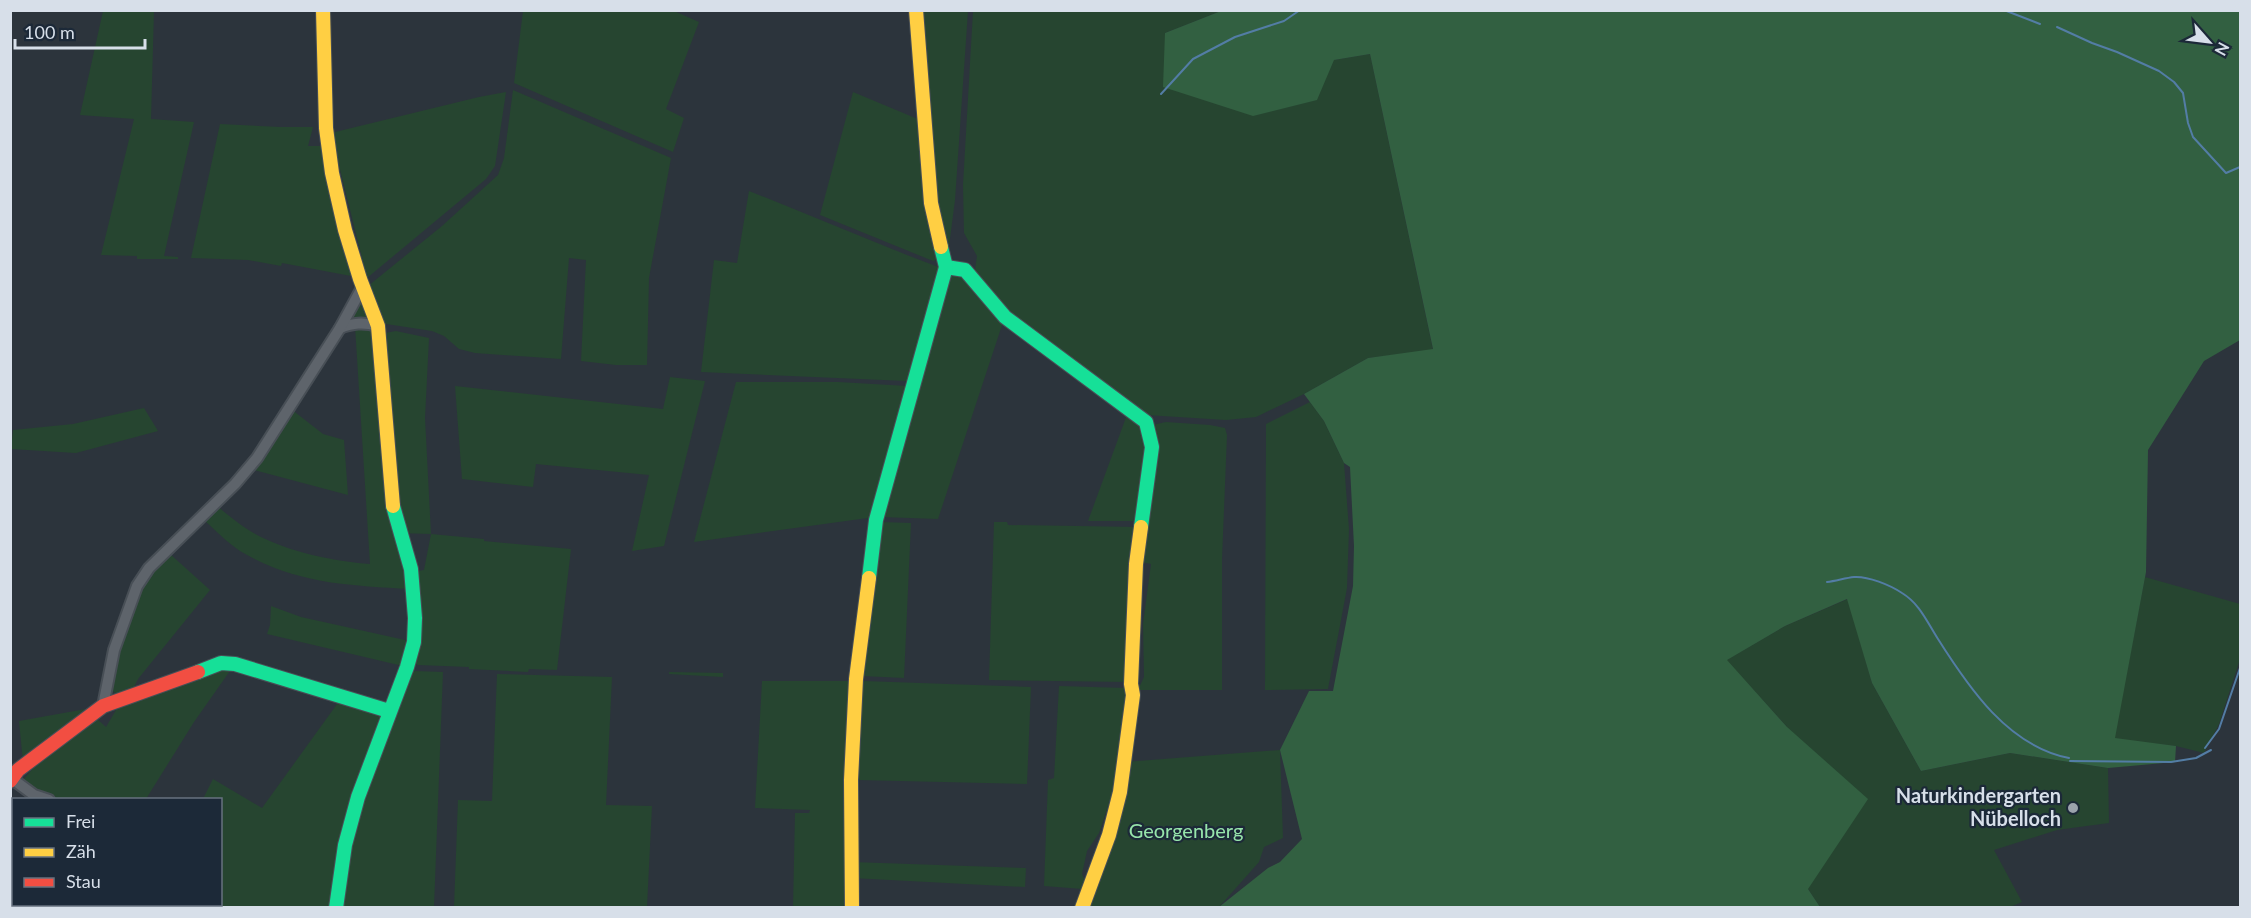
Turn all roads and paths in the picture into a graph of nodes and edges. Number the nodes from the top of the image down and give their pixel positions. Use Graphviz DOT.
graph roads {
  1 [pos="323,10"];
  2 [pos="916,10"];
  3 [pos="945,267"];
  4 [pos="363,286"];
  5 [pos="378,326"];
  6 [pos="340,328"];
  7 [pos="102,706"];
  8 [pos="389,711"];
  9 [pos="11,779"];
  10 [pos="43,798"];
  11 [pos="336,908"];
  12 [pos="852,908"];
  13 [pos="1082,908"];
  1 -- 4 [label="street"];
  2 -- 3 [label="street"];
  3 -- 12 [label="street"];
  3 -- 13 [label="street"];
  4 -- 5 [label="street"];
  4 -- 6 [label="street"];
  5 -- 6 [label="street"];
  5 -- 8 [label="street"];
  6 -- 7 [label="street"];
  7 -- 8 [label="street"];
  7 -- 9 [label="street"];
  8 -- 11 [label="street"];
  9 -- 10 [label="street"];
}
